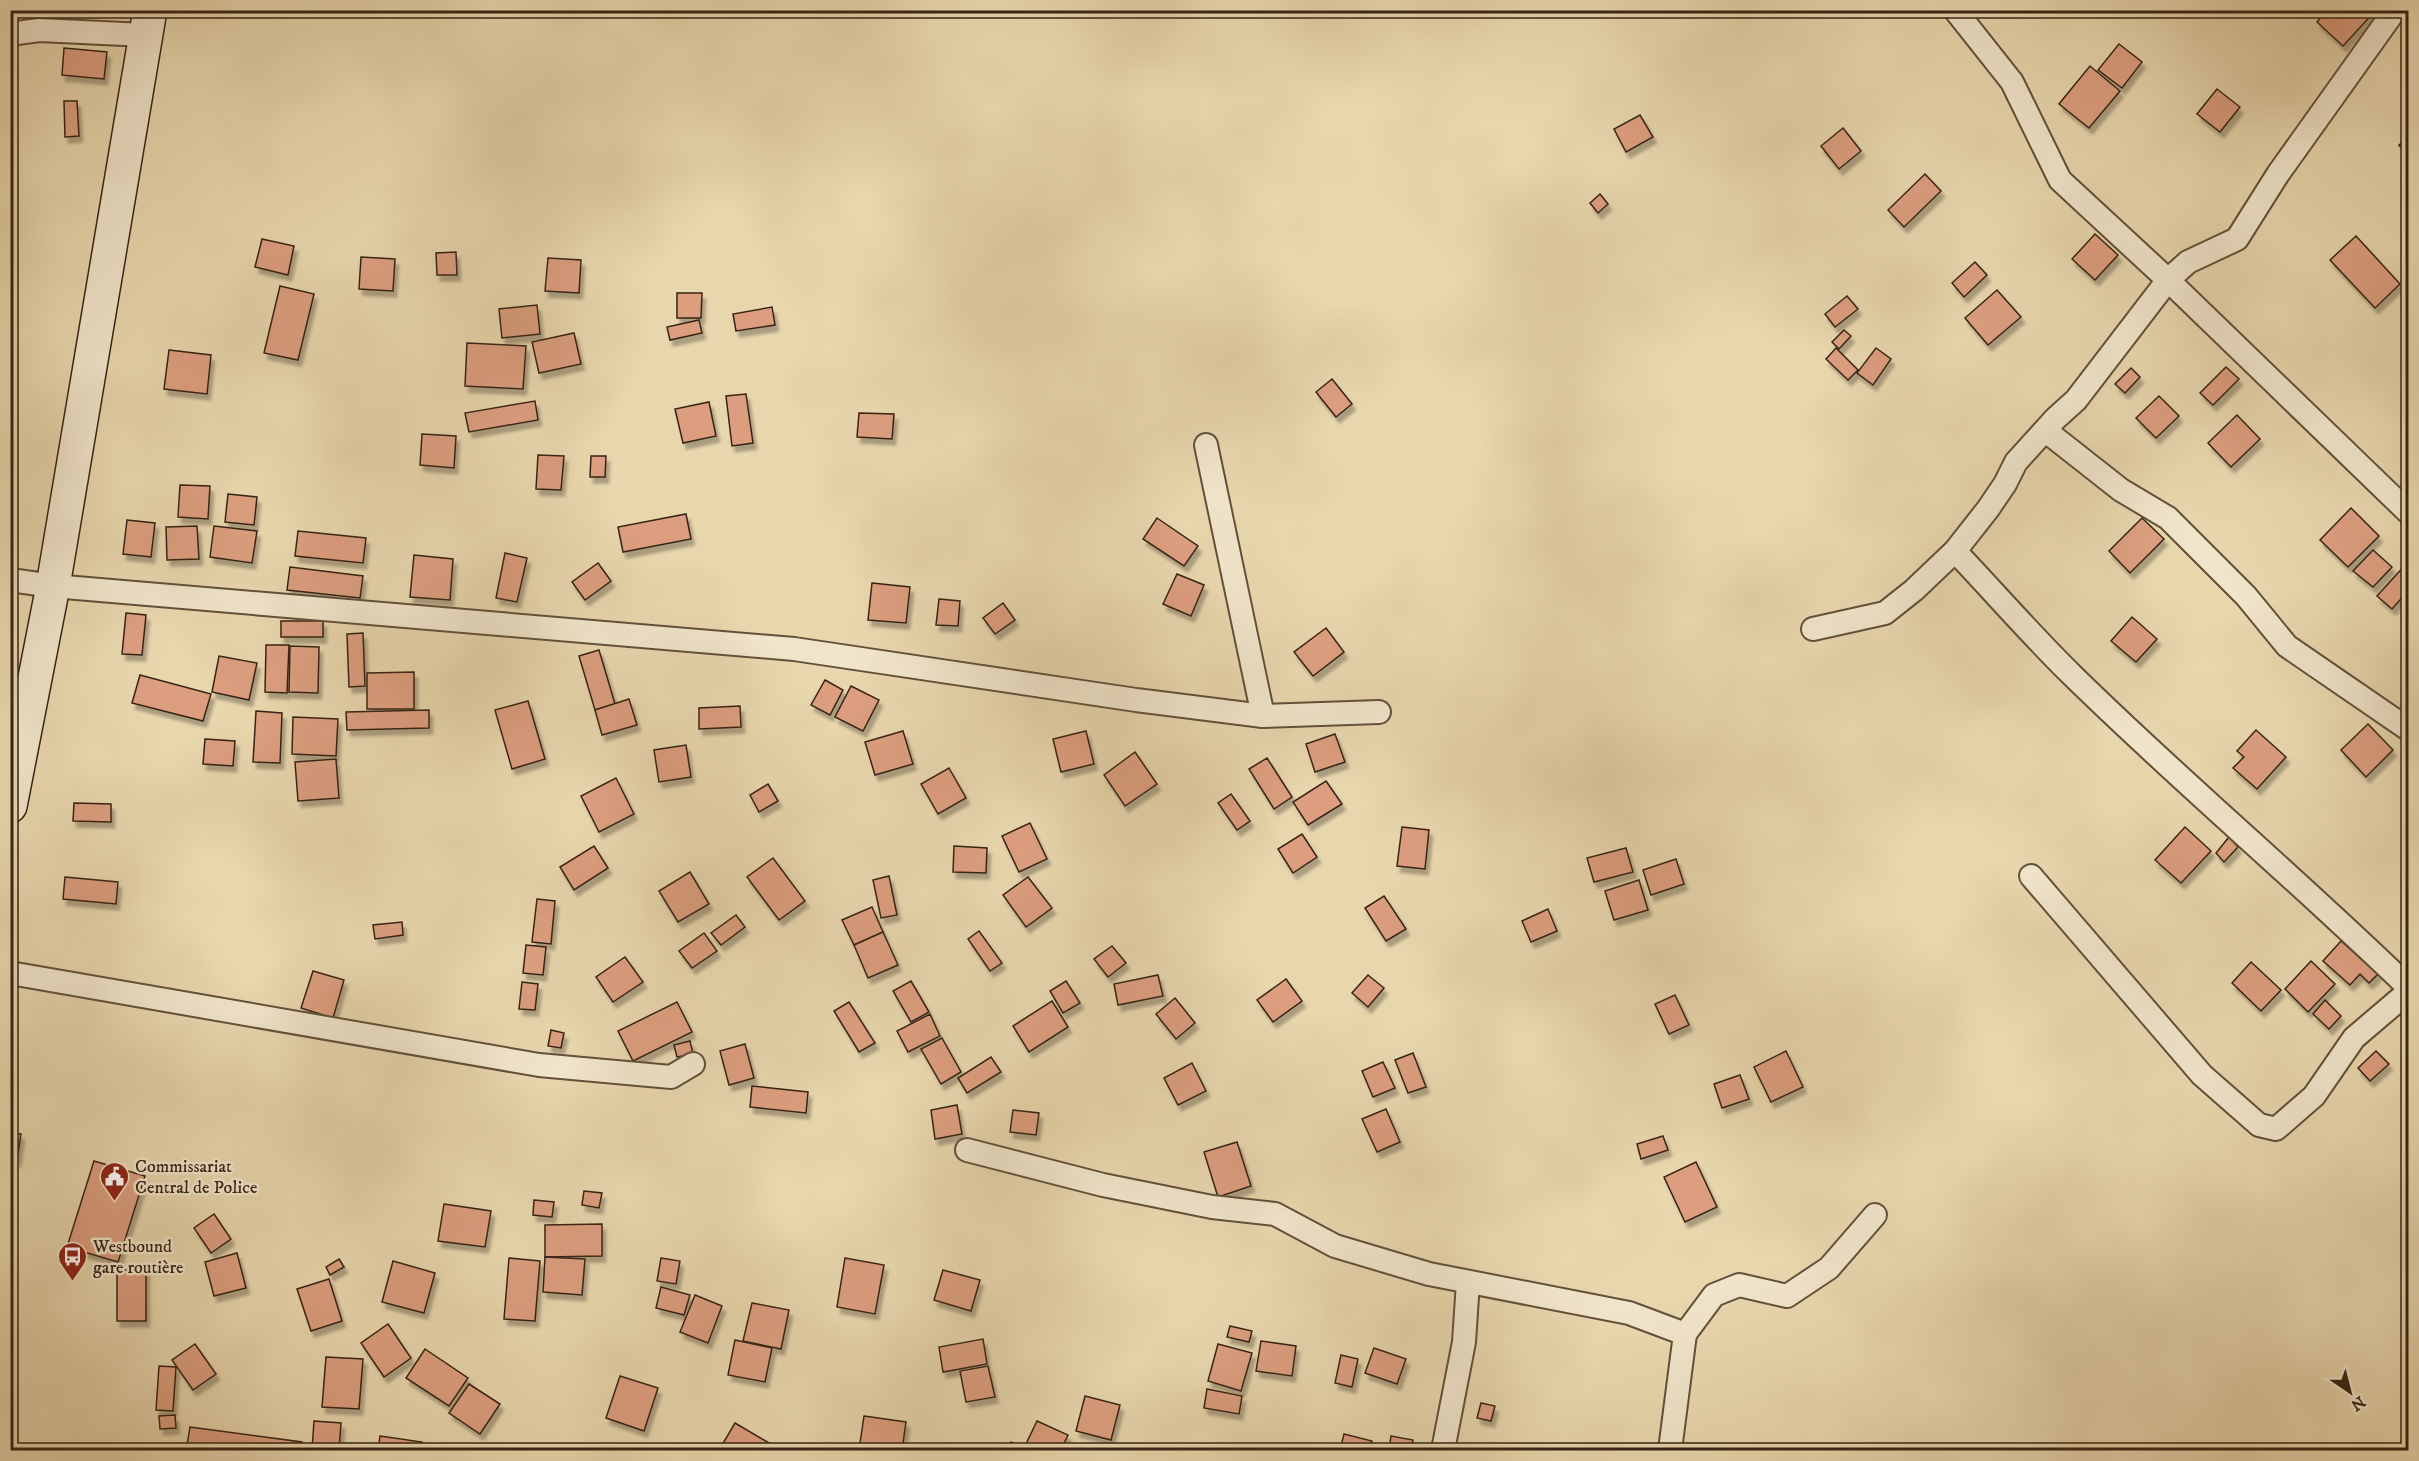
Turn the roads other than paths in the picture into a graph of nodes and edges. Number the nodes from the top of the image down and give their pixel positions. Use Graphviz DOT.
graph roads {
  1 [pos="1955,10"];
  2 [pos="2395,10"];
  3 [pos="148,23"];
  4 [pos="10,34"];
  5 [pos="2168,280"];
  6 [pos="2046,431"];
  7 [pos="1206,445"];
  8 [pos="2409,512"];
  9 [pos="1955,551"];
  10 [pos="10,580"];
  11 [pos="53,586"];
  12 [pos="1813,629"];
  13 [pos="1379,712"];
  14 [pos="1263,716"];
  15 [pos="2409,729"];
  16 [pos="10,806"];
  17 [pos="2031,876"];
  18 [pos="10,973"];
  19 [pos="2409,987"];
  20 [pos="2409,992"];
  21 [pos="693,1064"];
  22 [pos="967,1150"];
  23 [pos="1875,1215"];
  24 [pos="1468,1282"];
  25 [pos="1685,1334"];
  26 [pos="1443,1450"];
  27 [pos="1670,1450"];
  1 -- 5 [label="street"];
  2 -- 5 [label="street"];
  3 -- 4 [label="street"];
  3 -- 11 [label="main road"];
  5 -- 6 [label="street"];
  5 -- 8 [label="street"];
  6 -- 9 [label="street"];
  6 -- 15 [label="street"];
  7 -- 14 [label="street"];
  9 -- 12 [label="street"];
  9 -- 19 [label="street"];
  10 -- 11 [label="street"];
  11 -- 14 [label="street"];
  11 -- 16 [label="main road"];
  13 -- 14 [label="street"];
  17 -- 20 [label="street"];
  18 -- 21 [label="street"];
  22 -- 24 [label="street"];
  23 -- 25 [label="street"];
  24 -- 25 [label="street"];
  24 -- 26 [label="street"];
  25 -- 27 [label="street"];
}
